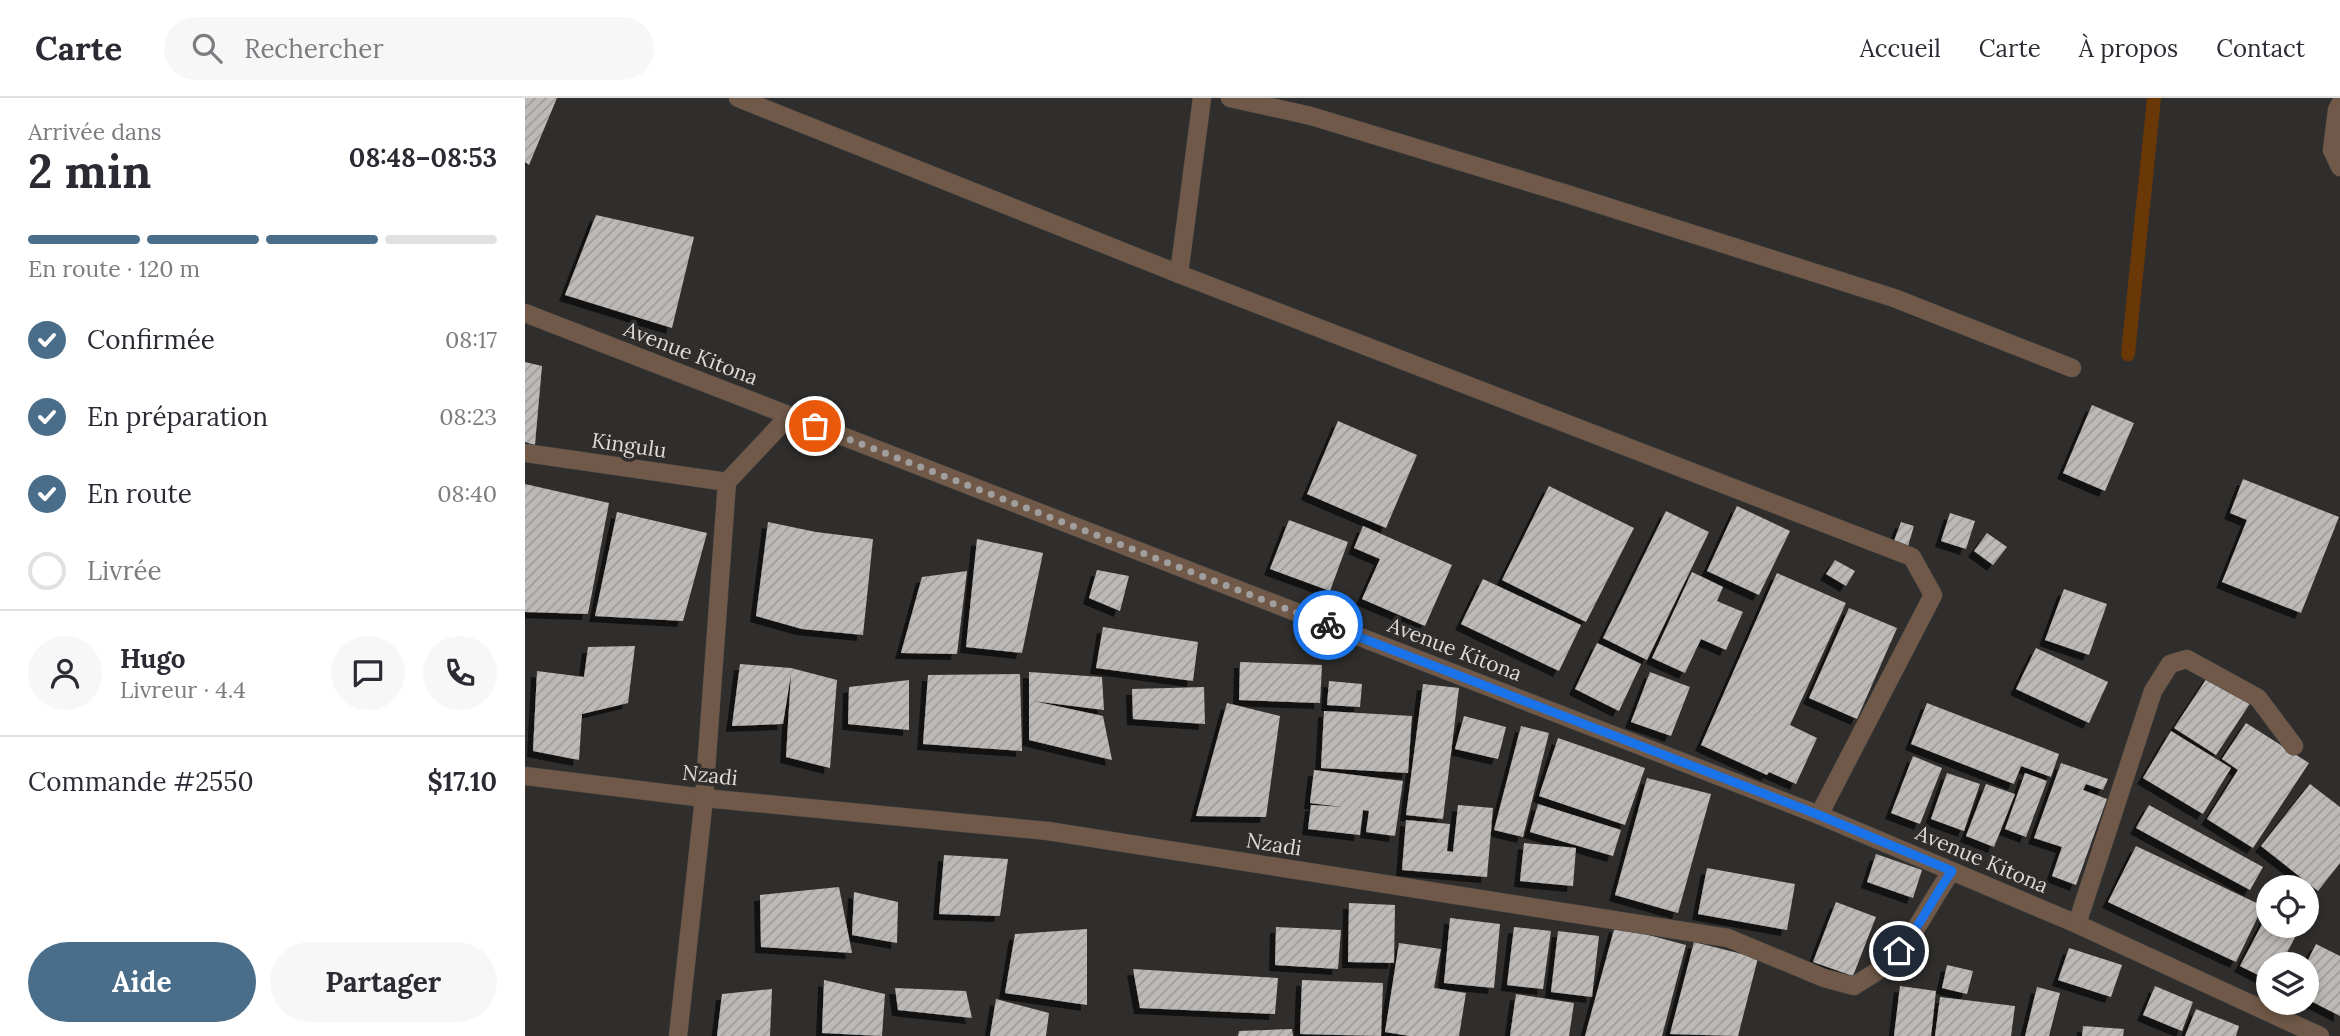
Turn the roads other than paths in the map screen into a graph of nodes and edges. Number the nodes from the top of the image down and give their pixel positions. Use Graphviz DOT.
graph roads {
  1 [pos="738,98"];
  2 [pos="1202,98"];
  3 [pos="1230,98"];
  4 [pos="2340,104"];
  5 [pos="2340,167"];
  6 [pos="1179,274"];
  7 [pos="525,313"];
  8 [pos="2072,368"];
  9 [pos="789,416"];
  10 [pos="525,453"];
  11 [pos="727,482"];
  12 [pos="2294,746"];
  13 [pos="525,776"];
  14 [pos="704,798"];
  15 [pos="1819,815"];
  16 [pos="1952,871"];
  17 [pos="2077,924"];
  18 [pos="678,1036"];
  19 [pos="2320,1036"];
  1 -- 6 [label="street"];
  2 -- 6 [label="street"];
  3 -- 8 [label="street"];
  4 -- 5 [label="street"];
  6 -- 15 [label="street"];
  7 -- 9 [label="street, Avenue Kitona"];
  9 -- 11 [label="street"];
  9 -- 15 [label="street, Avenue Kitona"];
  10 -- 11 [label="street, Kingulu"];
  11 -- 14 [label="street"];
  12 -- 17 [label="street"];
  13 -- 14 [label="street, Nzadi"];
  14 -- 16 [label="street, Nzadi"];
  14 -- 18 [label="street"];
  15 -- 16 [label="street, Avenue Kitona"];
  16 -- 17 [label="street, Avenue Kitona"];
  17 -- 19 [label="street, Avenue Kitona"];
}
